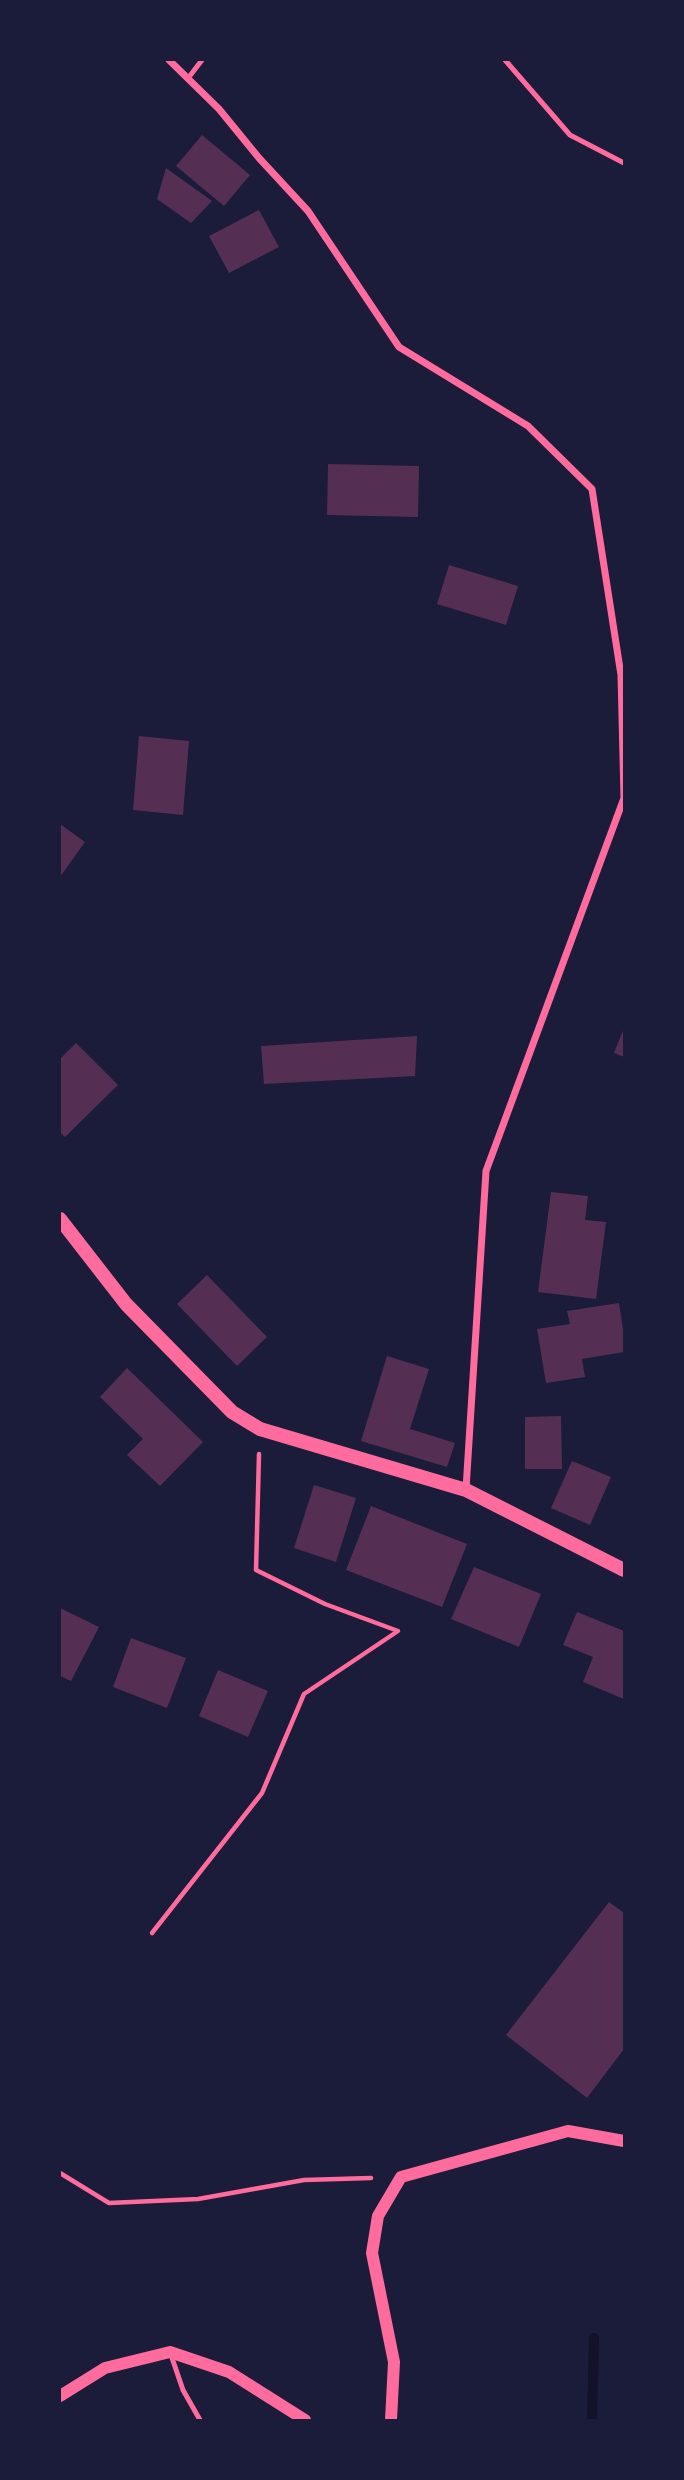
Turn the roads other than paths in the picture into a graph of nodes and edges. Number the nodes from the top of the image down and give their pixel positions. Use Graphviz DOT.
graph roads {
  1 [pos="169,60"];
  2 [pos="202,60"];
  3 [pos="505,60"];
  4 [pos="189,77"];
  5 [pos="625,163"];
  6 [pos="60,1219"];
  7 [pos="466,1490"];
  8 [pos="625,1570"];
  9 [pos="625,2141"];
  10 [pos="170,2352"];
  11 [pos="60,2396"];
  12 [pos="200,2420"];
  13 [pos="305,2420"];
  14 [pos="391,2420"];
  1 -- 4 [label="street"];
  2 -- 4 [label="lane"];
  3 -- 5 [label="lane"];
  4 -- 7 [label="street"];
  6 -- 7 [label="main road"];
  7 -- 8 [label="main road"];
  9 -- 14 [label="street"];
  10 -- 11 [label="street"];
  10 -- 12 [label="lane"];
  10 -- 13 [label="street"];
}
